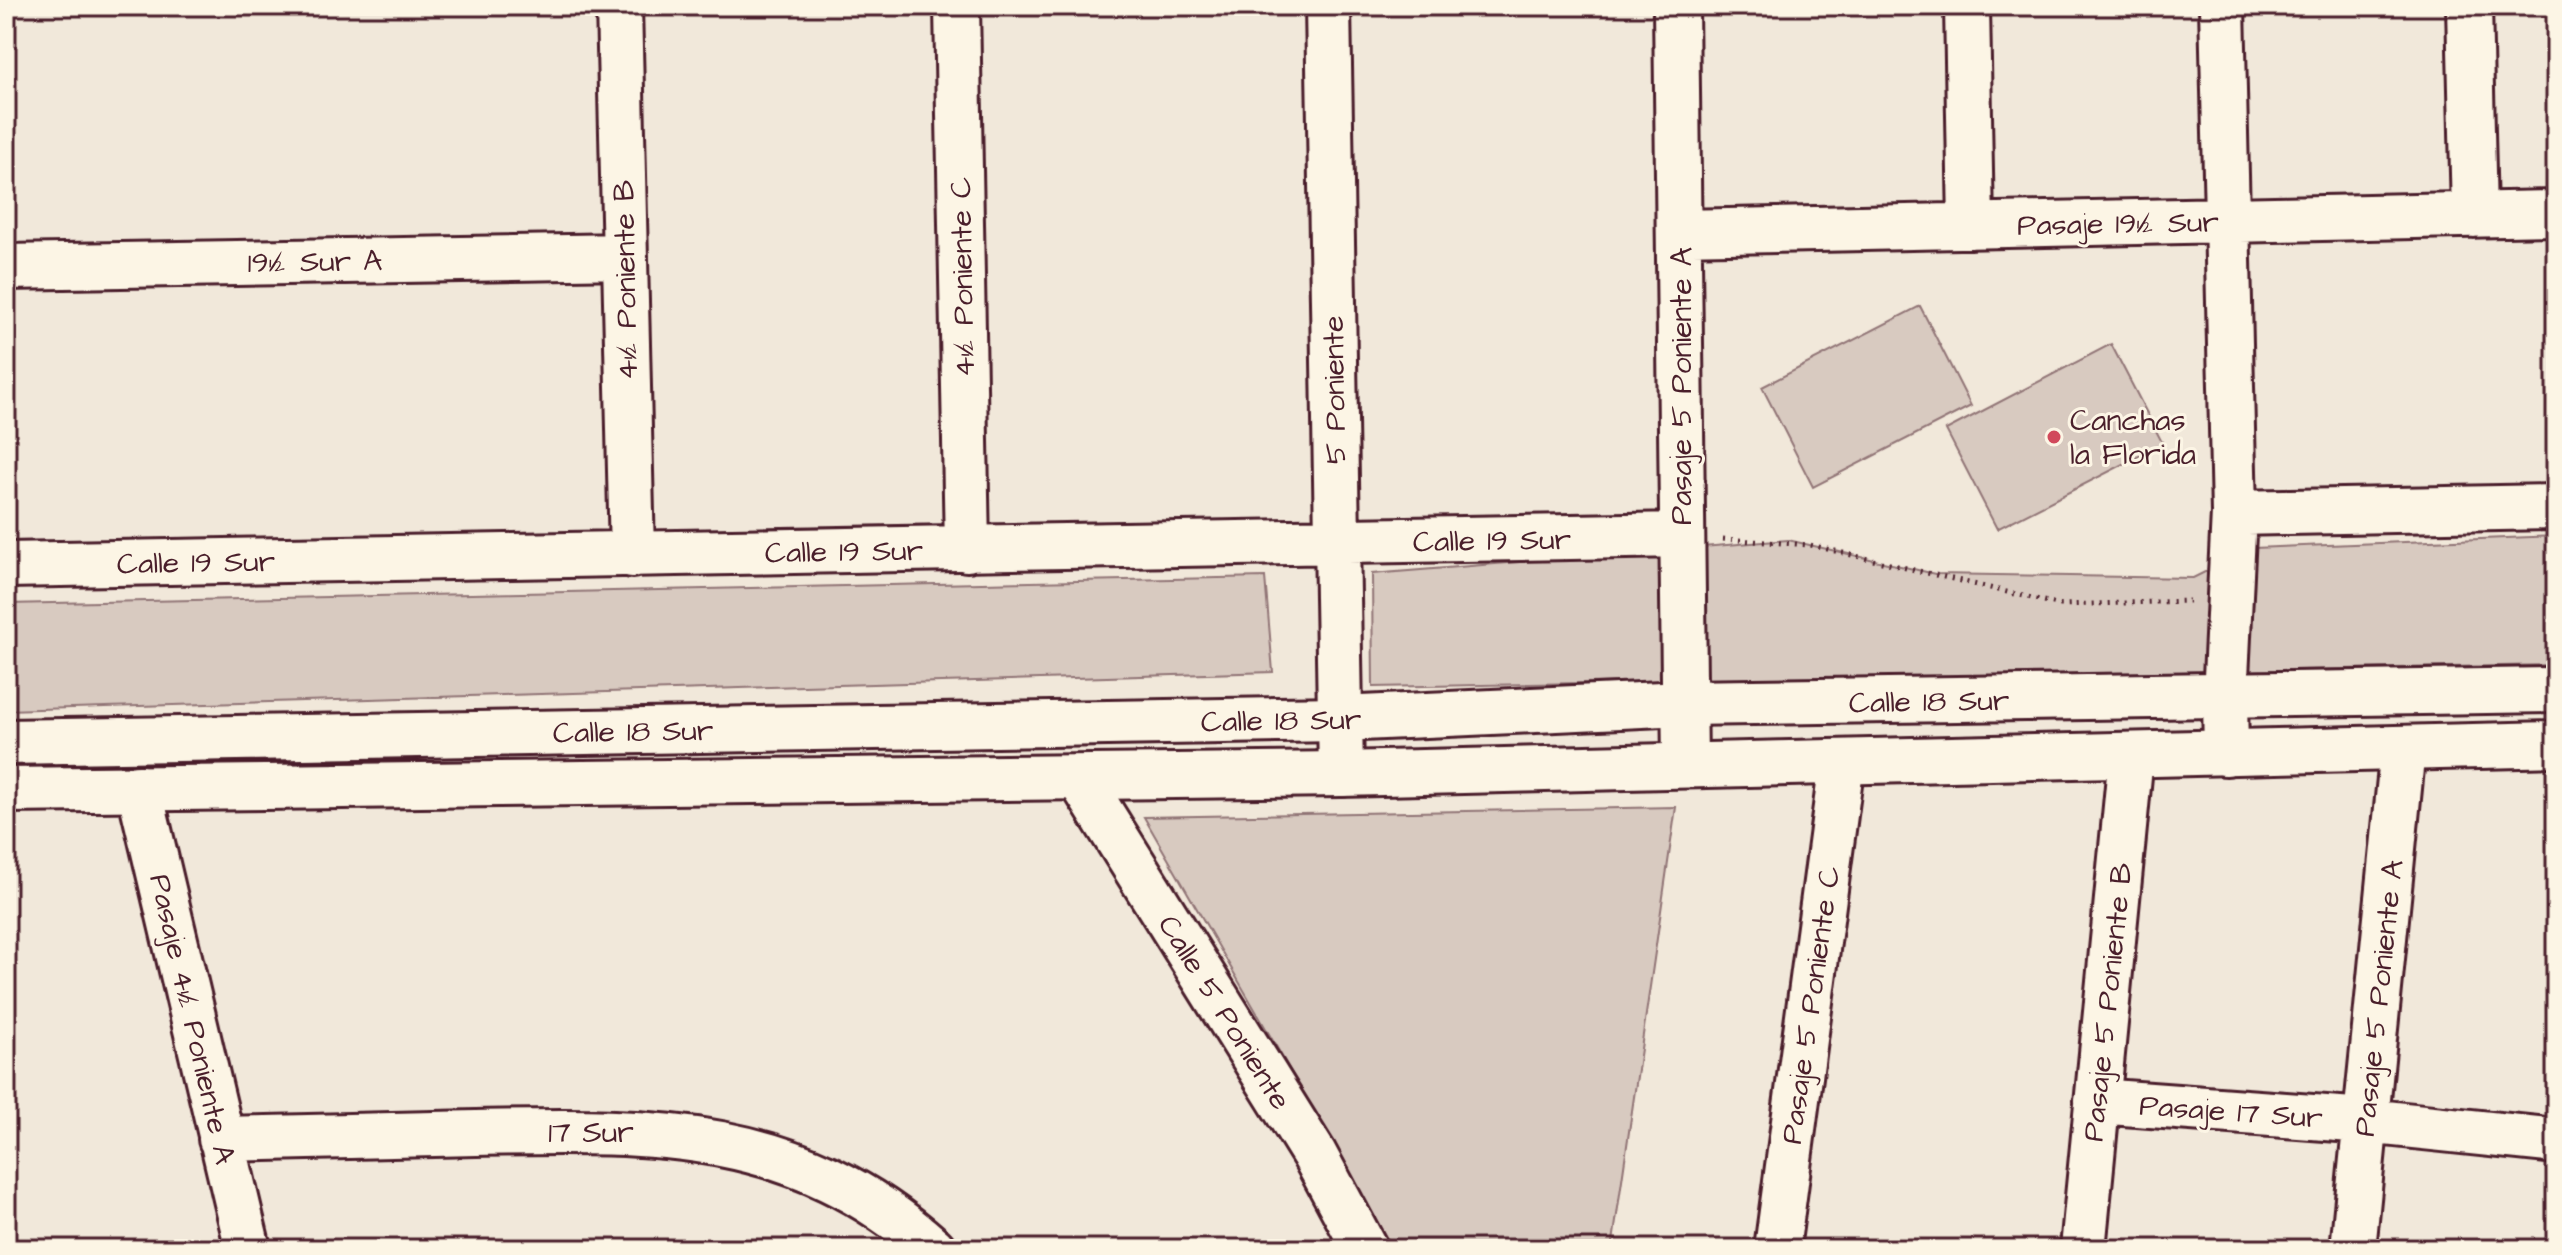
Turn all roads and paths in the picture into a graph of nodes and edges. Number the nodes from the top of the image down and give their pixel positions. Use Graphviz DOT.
graph roads {
  1 [pos="619,6"];
  2 [pos="957,6"];
  3 [pos="1328,6"];
  4 [pos="1676,6"];
  5 [pos="1967,6"];
  6 [pos="2222,6"];
  7 [pos="2469,6"];
  8 [pos="2556,213"];
  9 [pos="2474,215"];
  10 [pos="2228,220"];
  11 [pos="1971,226"];
  12 [pos="1680,232"];
  13 [pos="625,256"];
  14 [pos="6,267"];
  15 [pos="2556,507"];
  16 [pos="2234,513"];
  17 [pos="1682,535"];
  18 [pos="1337,543"];
  19 [pos="967,549"];
  20 [pos="632,555"];
  21 [pos="6,565"];
  22 [pos="2230,595"];
  23 [pos="2556,690"];
  24 [pos="2225,698"];
  25 [pos="1684,703"];
  26 [pos="1340,719"];
  27 [pos="6,742"];
  28 [pos="2556,744"];
  29 [pos="2403,748"];
  30 [pos="2226,753"];
  31 [pos="2131,755"];
  32 [pos="1842,762"];
  33 [pos="1685,765"];
  34 [pos="1341,774"];
  35 [pos="1080,779"];
  36 [pos="139,788"];
  37 [pos="6,790"];
  38 [pos="2097,1101"];
  39 [pos="2366,1121"];
  40 [pos="221,1139"];
  41 [pos="2556,1141"];
  42 [pos="248,1249"];
  43 [pos="933,1249"];
  44 [pos="1365,1249"];
  45 [pos="1777,1249"];
  46 [pos="2083,1249"];
  47 [pos="2353,1249"];
  1 -- 13 [label="street, 4½ Poniente B"];
  2 -- 19 [label="street, 4½ Poniente C"];
  3 -- 18 [label="street, 5 Poniente"];
  4 -- 12 [label="street, Pasaje 5 Poniente A"];
  5 -- 11 [label="street"];
  6 -- 10 [label="street"];
  7 -- 9 [label="street"];
  8 -- 9 [label="street, Pasaje 19½ Sur"];
  9 -- 10 [label="street, Pasaje 19½ Sur"];
  10 -- 11 [label="street, Pasaje 19½ Sur"];
  10 -- 16 [label="street"];
  11 -- 12 [label="street, Pasaje 19½ Sur"];
  12 -- 17 [label="street, Pasaje 5 Poniente A"];
  13 -- 14 [label="street, 19½ Sur A"];
  13 -- 20 [label="street, 4½ Poniente B"];
  15 -- 16 [label="street"];
  16 -- 22 [label="street"];
  17 -- 18 [label="street, Calle 19 Sur"];
  17 -- 22 [label="path"];
  17 -- 25 [label="street, Pasaje 5 Poniente A"];
  18 -- 19 [label="street, Calle 19 Sur"];
  18 -- 26 [label="street, 5 Poniente"];
  19 -- 20 [label="street, Calle 19 Sur"];
  20 -- 21 [label="street, Calle 19 Sur"];
  22 -- 24 [label="street"];
  23 -- 24 [label="street, Calle 18 Sur"];
  24 -- 25 [label="street, Calle 18 Sur"];
  24 -- 30 [label="street"];
  25 -- 26 [label="street, Calle 18 Sur"];
  25 -- 33 [label="street, Pasaje 5 Poniente A"];
  26 -- 27 [label="street, Calle 18 Sur"];
  26 -- 34 [label="street, 5 Poniente"];
  28 -- 29 [label="street, Calle 18 Sur"];
  29 -- 30 [label="street, Calle 18 Sur"];
  29 -- 39 [label="street, Pasaje 5 Poniente A"];
  30 -- 31 [label="street, Calle 18 Sur"];
  31 -- 32 [label="street, Calle 18 Sur"];
  31 -- 38 [label="street, Pasaje 5 Poniente B"];
  32 -- 33 [label="street, Calle 18 Sur"];
  32 -- 45 [label="street, Pasaje 5 Poniente C"];
  33 -- 34 [label="street, Calle 18 Sur"];
  34 -- 35 [label="street, Calle 18 Sur"];
  35 -- 36 [label="street, Calle 18 Sur"];
  35 -- 44 [label="street, Calle 5 Poniente"];
  36 -- 37 [label="street, Calle 18 Sur"];
  36 -- 40 [label="street, Pasaje 4½ Poniente A"];
  38 -- 39 [label="street, Pasaje 17 Sur"];
  38 -- 46 [label="street, Pasaje 5 Poniente B"];
  39 -- 41 [label="street, Pasaje 17 Sur"];
  39 -- 47 [label="street, Pasaje 5 Poniente A"];
  40 -- 42 [label="street, Pasaje 4½ Poniente A"];
  40 -- 43 [label="street, 17 Sur"];
}
